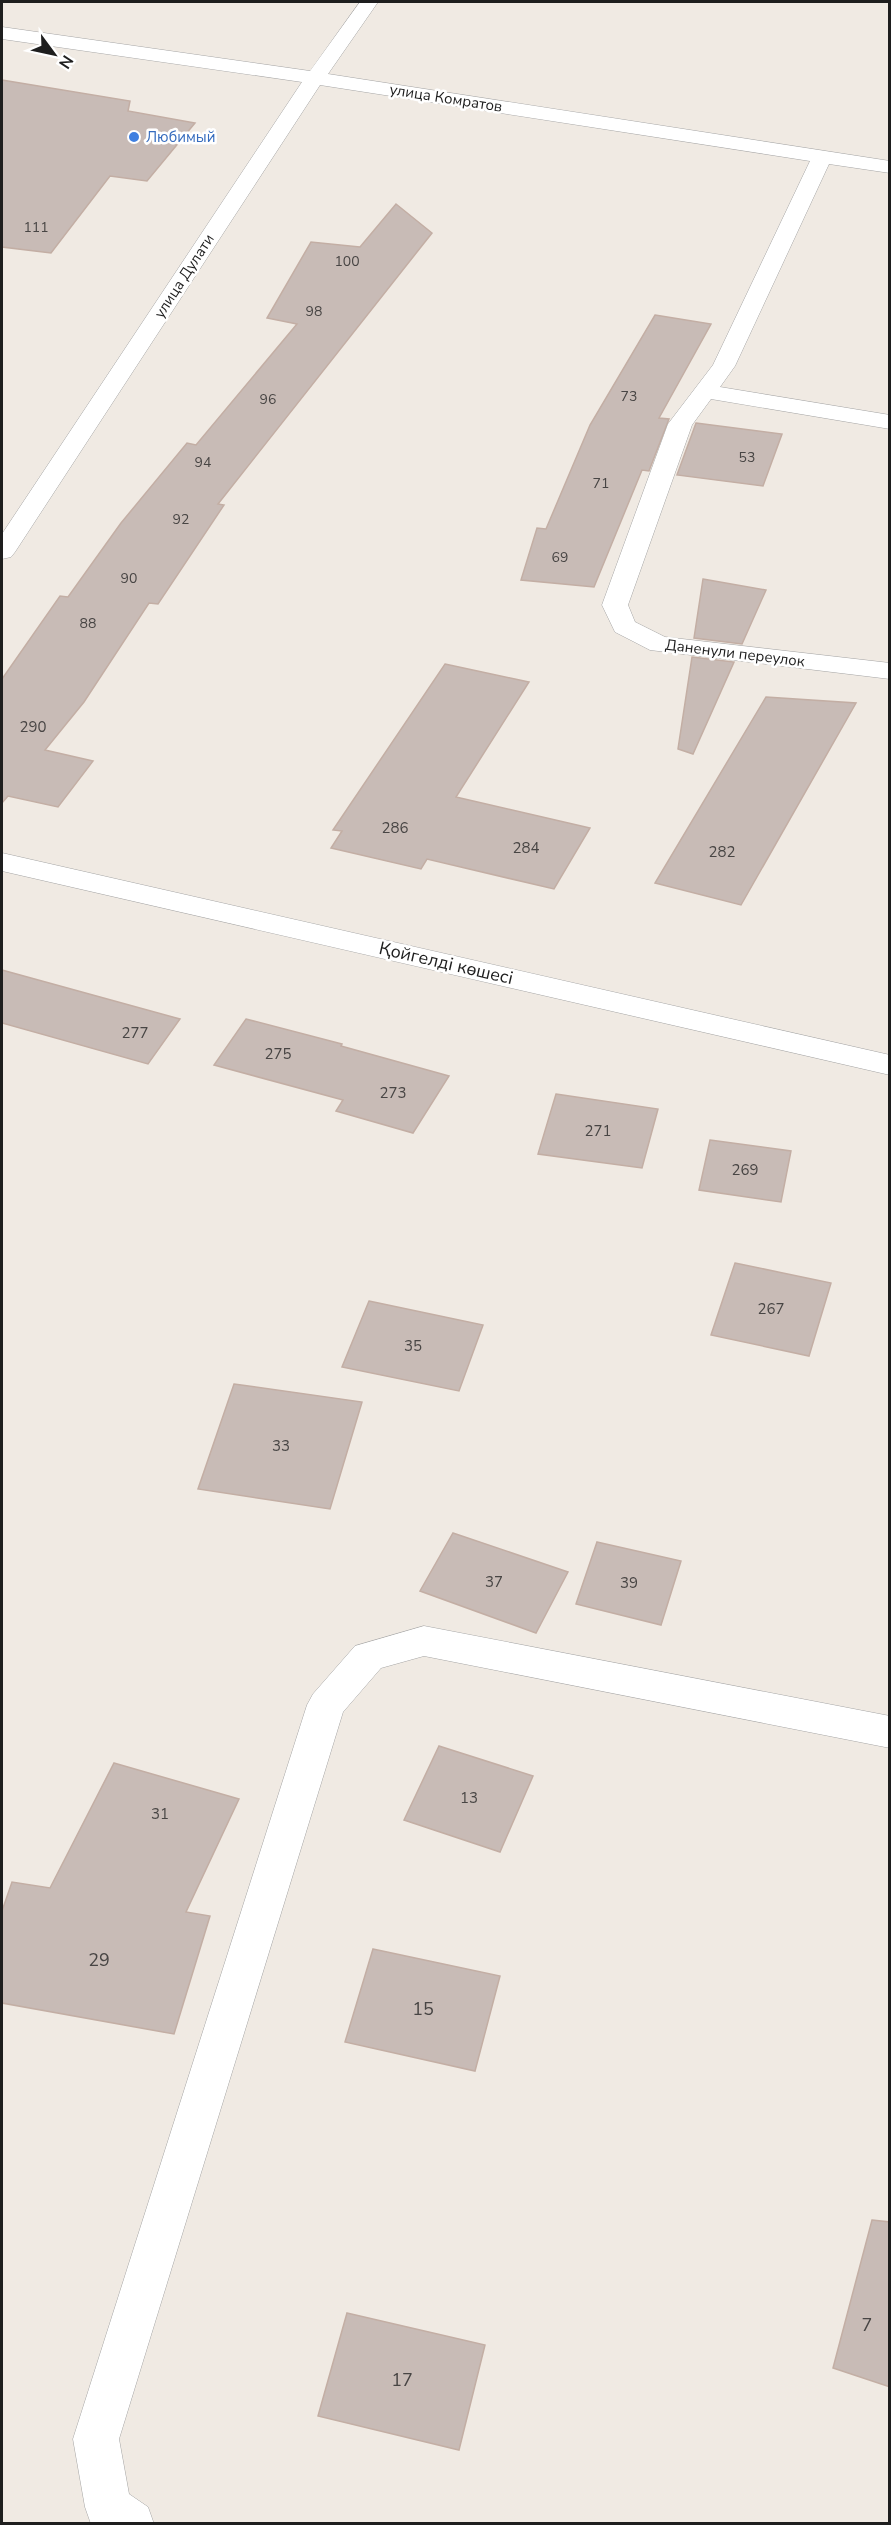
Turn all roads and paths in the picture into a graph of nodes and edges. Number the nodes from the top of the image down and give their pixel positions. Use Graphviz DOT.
graph roads {
  1 [pos="369,2"];
  2 [pos="2,33"];
  3 [pos="315,78"];
  4 [pos="822,157"];
  5 [pos="890,167"];
  6 [pos="704,392"];
  7 [pos="890,422"];
  8 [pos="2,552"];
  9 [pos="890,671"];
  10 [pos="2,862"];
  11 [pos="890,1065"];
  12 [pos="890,1732"];
  13 [pos="131,2523"];
  1 -- 3 [label="street, улица Дулати"];
  2 -- 3 [label="street, улица Комратов"];
  3 -- 4 [label="street, улица Комратов"];
  3 -- 8 [label="street, улица Дулати"];
  4 -- 5 [label="street, улица Комратов"];
  4 -- 6 [label="street, Даненули переулок"];
  6 -- 7 [label="street"];
  6 -- 9 [label="street, Даненули переулок"];
  10 -- 11 [label="street, Қойгелді көшесі"];
  12 -- 13 [label="street"];
}
